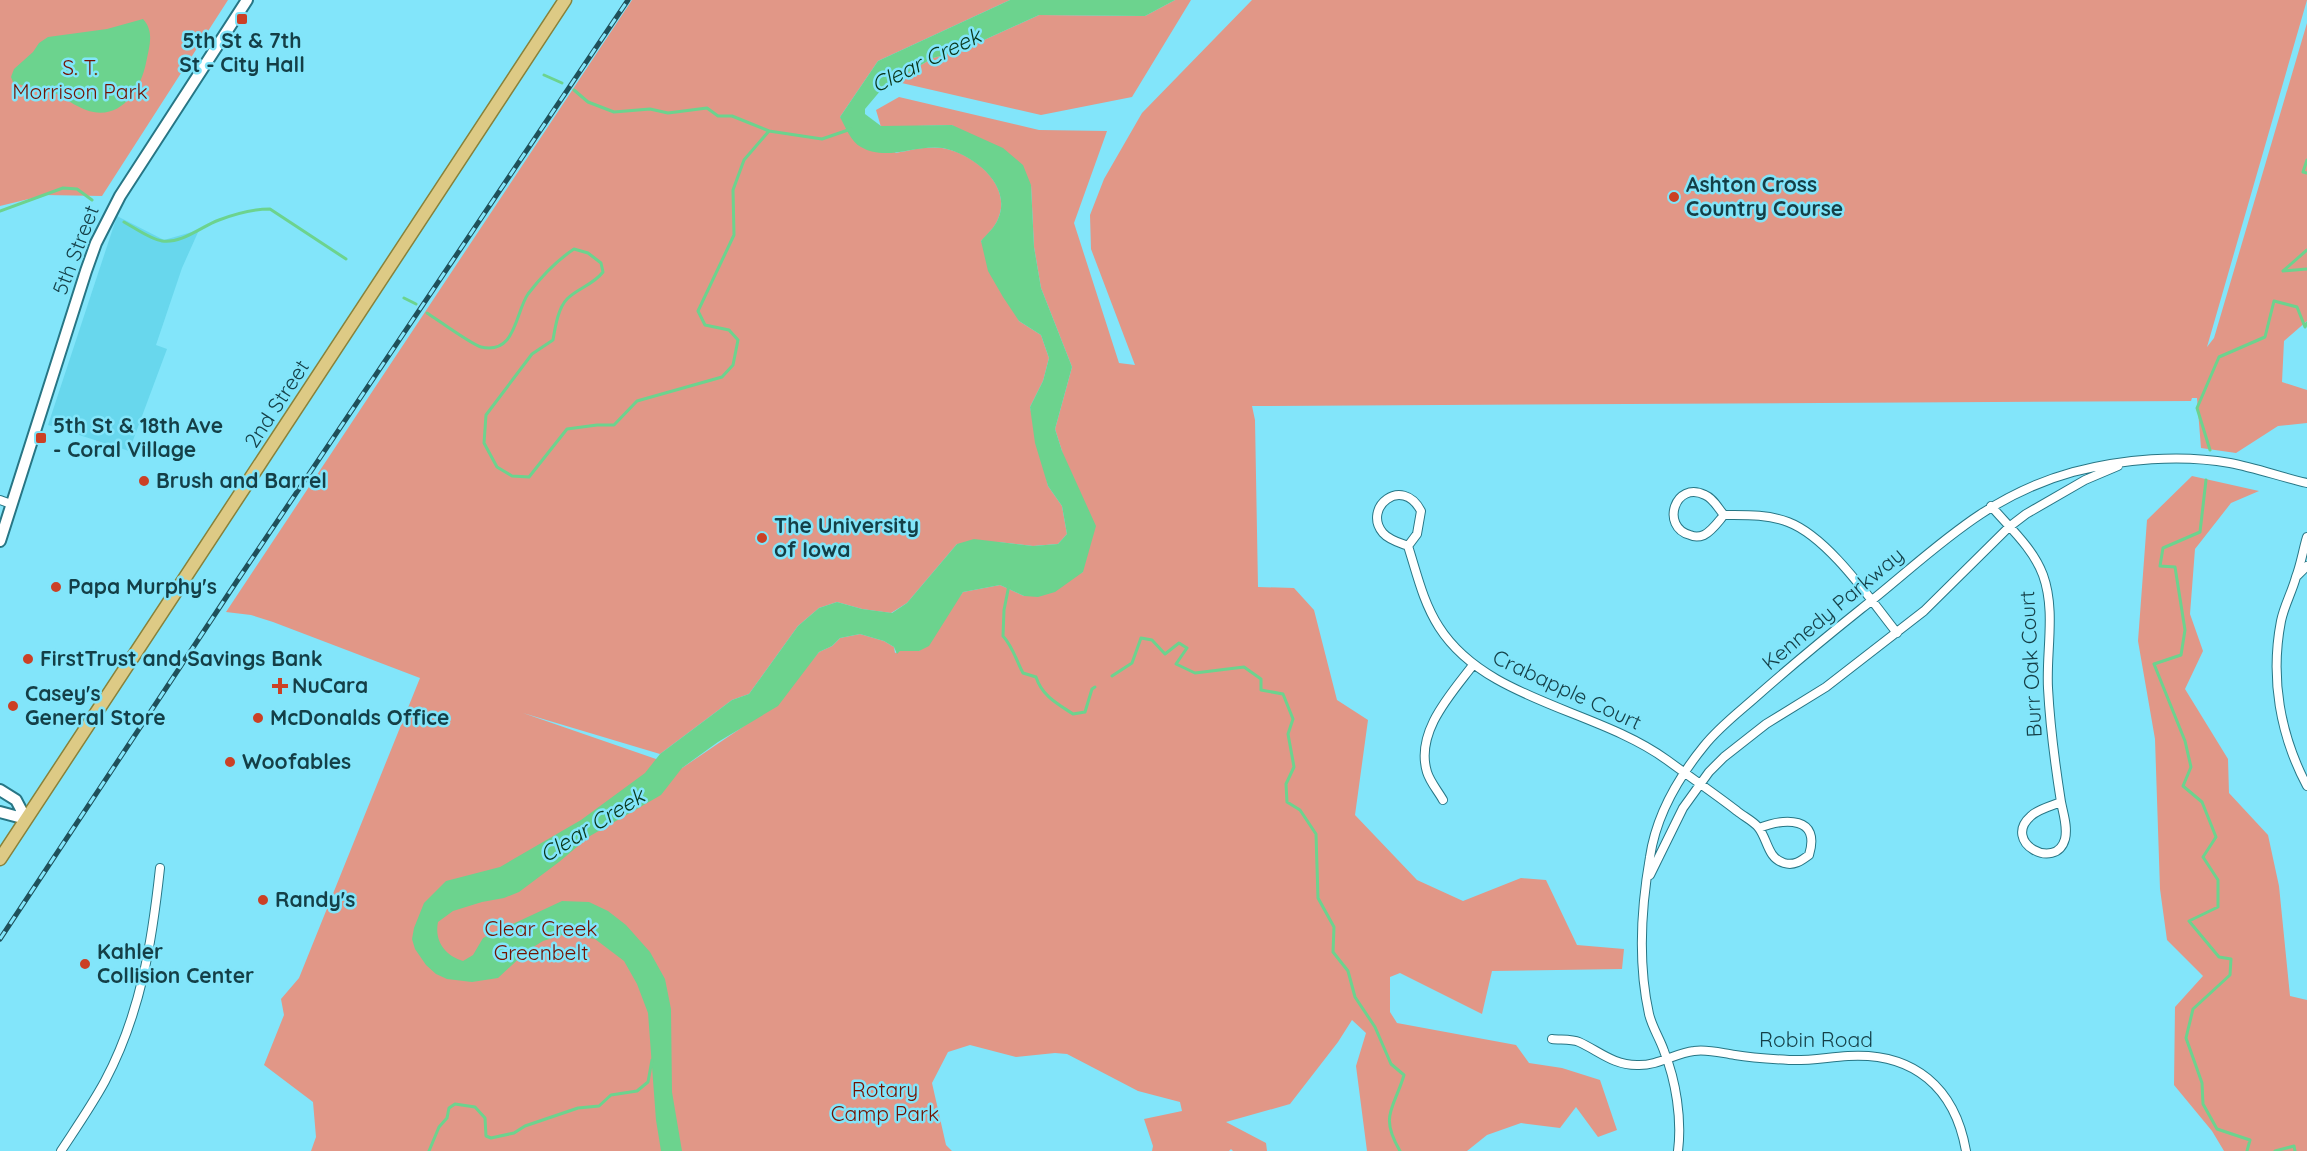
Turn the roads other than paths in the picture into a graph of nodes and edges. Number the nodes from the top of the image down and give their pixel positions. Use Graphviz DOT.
graph roads {
  1 [pos="247,0"];
  2 [pos="565,0"];
  3 [pos="2129,462"];
  4 [pos="2307,483"];
  5 [pos="0,500"];
  6 [pos="11,504"];
  7 [pos="1991,506"];
  8 [pos="1724,515"];
  9 [pos="2009,527"];
  10 [pos="2307,537"];
  11 [pos="0,541"];
  12 [pos="1408,546"];
  13 [pos="2307,566"];
  14 [pos="2296,578"];
  15 [pos="1871,601"];
  16 [pos="1897,633"];
  17 [pos="1473,665"];
  18 [pos="1684,772"];
  19 [pos="1700,783"];
  20 [pos="2307,786"];
  21 [pos="0,790"];
  22 [pos="1443,800"];
  23 [pos="2061,802"];
  24 [pos="0,812"];
  25 [pos="26,819"];
  26 [pos="1759,828"];
  27 [pos="0,859"];
  28 [pos="160,868"];
  29 [pos="1647,879"];
  30 [pos="1552,1039"];
  31 [pos="1667,1059"];
  32 [pos="61,1151"];
  33 [pos="1678,1151"];
  34 [pos="1966,1151"];
  1 -- 6 [label="street, 5th Street"];
  2 -- 25 [label="main road, 2nd Street"];
  3 -- 4 [label="street, Kennedy Parkway"];
  3 -- 7 [label="street, Kennedy Parkway"];
  3 -- 9 [label="street, Kennedy Parkway"];
  5 -- 6 [label="street"];
  6 -- 11 [label="street, 5th Street"];
  7 -- 9 [label="street, Burr Oak Court"];
  7 -- 15 [label="street, Kennedy Parkway"];
  8 -- 8 [label="street"];
  8 -- 15 [label="street"];
  9 -- 16 [label="street, Kennedy Parkway"];
  9 -- 23 [label="street, Burr Oak Court"];
  10 -- 14 [label="street"];
  12 -- 12 [label="street"];
  12 -- 17 [label="street, Crabapple Court"];
  13 -- 14 [label="street"];
  14 -- 20 [label="street"];
  15 -- 16 [label="street"];
  15 -- 18 [label="street, Kennedy Parkway"];
  16 -- 19 [label="street, Kennedy Parkway"];
  17 -- 18 [label="street, Crabapple Court"];
  17 -- 22 [label="street"];
  18 -- 19 [label="street, Crabapple Court"];
  18 -- 29 [label="street, Kennedy Parkway"];
  19 -- 26 [label="street, Crabapple Court"];
  19 -- 29 [label="street, Kennedy Parkway"];
  21 -- 25 [label="street"];
  23 -- 23 [label="street, Burr Oak Court"];
  24 -- 25 [label="street"];
  25 -- 27 [label="main road, 2nd Street"];
  26 -- 26 [label="street"];
  28 -- 32 [label="street"];
  29 -- 31 [label="street, Kennedy Parkway"];
  30 -- 31 [label="street, Robin Road"];
  31 -- 33 [label="street, Kennedy Parkway"];
  31 -- 34 [label="street, Robin Road"];
}
